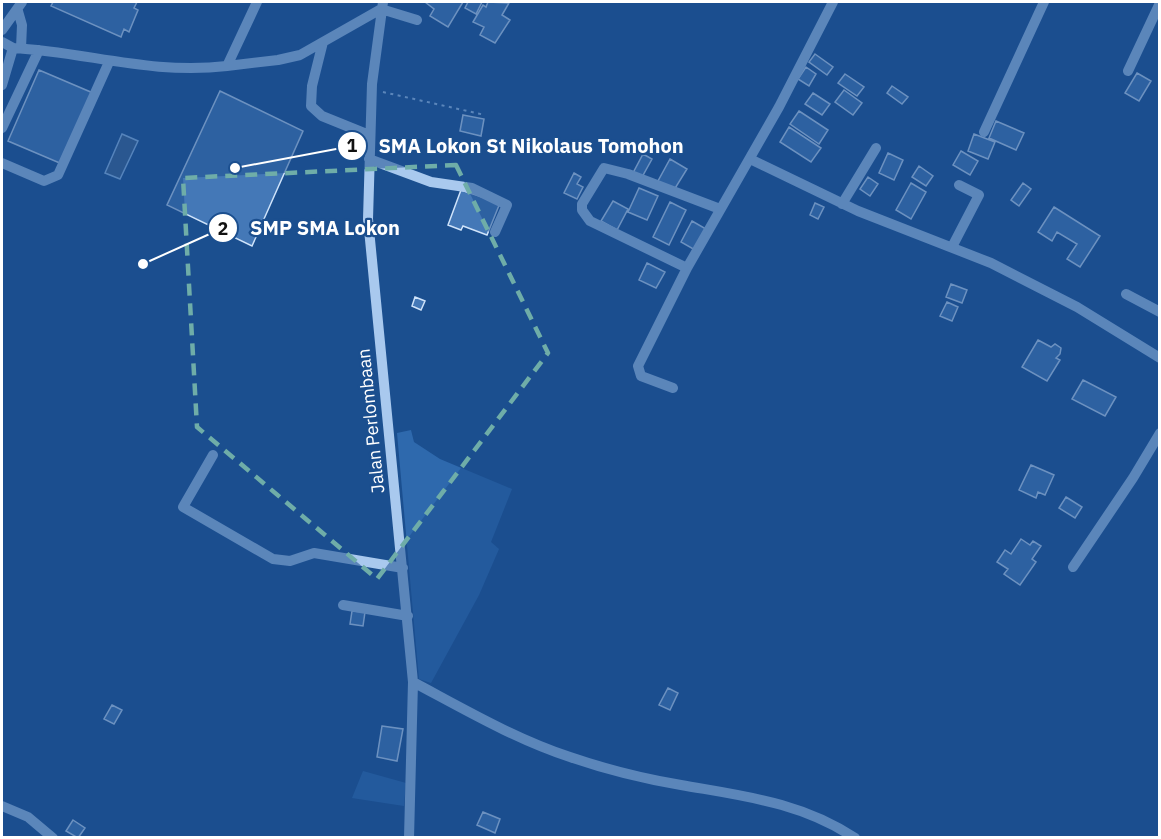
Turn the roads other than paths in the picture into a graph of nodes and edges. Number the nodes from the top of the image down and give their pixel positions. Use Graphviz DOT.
graph roads {
  1 [pos="257,2"];
  2 [pos="833,2"];
  3 [pos="1044,2"];
  4 [pos="1160,3"];
  5 [pos="382,5"];
  6 [pos="20,6"];
  7 [pos="417,20"];
  8 [pos="2,30"];
  9 [pos="2,42"];
  10 [pos="323,42"];
  11 [pos="17,48"];
  12 [pos="39,50"];
  13 [pos="109,62"];
  14 [pos="227,66"];
  15 [pos="1128,71"];
  16 [pos="2,85"];
  17 [pos="2,128"];
  18 [pos="984,132"];
  19 [pos="369,135"];
  20 [pos="876,148"];
  21 [pos="369,159"];
  22 [pos="750,159"];
  23 [pos="2,163"];
  24 [pos="958,184"];
  25 [pos="842,204"];
  26 [pos="720,209"];
  27 [pos="495,231"];
  28 [pos="952,247"];
  29 [pos="687,268"];
  30 [pos="1126,294"];
  31 [pos="1160,312"];
  32 [pos="1159,356"];
  33 [pos="673,388"];
  34 [pos="1160,433"];
  35 [pos="213,455"];
  36 [pos="1073,567"];
  37 [pos="403,568"];
  38 [pos="343,605"];
  39 [pos="408,616"];
  40 [pos="413,682"];
  41 [pos="2,806"];
  42 [pos="53,837"];
  43 [pos="409,837"];
  44 [pos="855,837"];
  1 -- 14 [label="street"];
  2 -- 22 [label="street"];
  3 -- 18 [label="street"];
  4 -- 15 [label="street"];
  5 -- 7 [label="street"];
  5 -- 10 [label="street"];
  5 -- 19 [label="street, Jalan Perlombaan"];
  6 -- 8 [label="street"];
  6 -- 11 [label="street"];
  9 -- 11 [label="street"];
  10 -- 14 [label="street"];
  10 -- 19 [label="street"];
  11 -- 12 [label="street"];
  11 -- 16 [label="street"];
  12 -- 13 [label="street"];
  12 -- 17 [label="street"];
  13 -- 14 [label="street"];
  13 -- 23 [label="street"];
  19 -- 21 [label="street, Jalan Perlombaan"];
  20 -- 25 [label="street"];
  21 -- 27 [label="street"];
  21 -- 37 [label="street, Jalan Perlombaan"];
  22 -- 25 [label="street"];
  22 -- 26 [label="street"];
  24 -- 28 [label="street"];
  25 -- 28 [label="street"];
  26 -- 29 [label="street"];
  26 -- 29 [label="street"];
  28 -- 32 [label="street"];
  29 -- 33 [label="street"];
  30 -- 31 [label="street"];
  34 -- 36 [label="street"];
  35 -- 37 [label="street"];
  37 -- 39 [label="street, Jalan Perlombaan"];
  38 -- 39 [label="street"];
  39 -- 40 [label="street, Jalan Perlombaan"];
  40 -- 43 [label="street, Jalan Perlombaan"];
  40 -- 44 [label="street"];
  41 -- 42 [label="street"];
}
